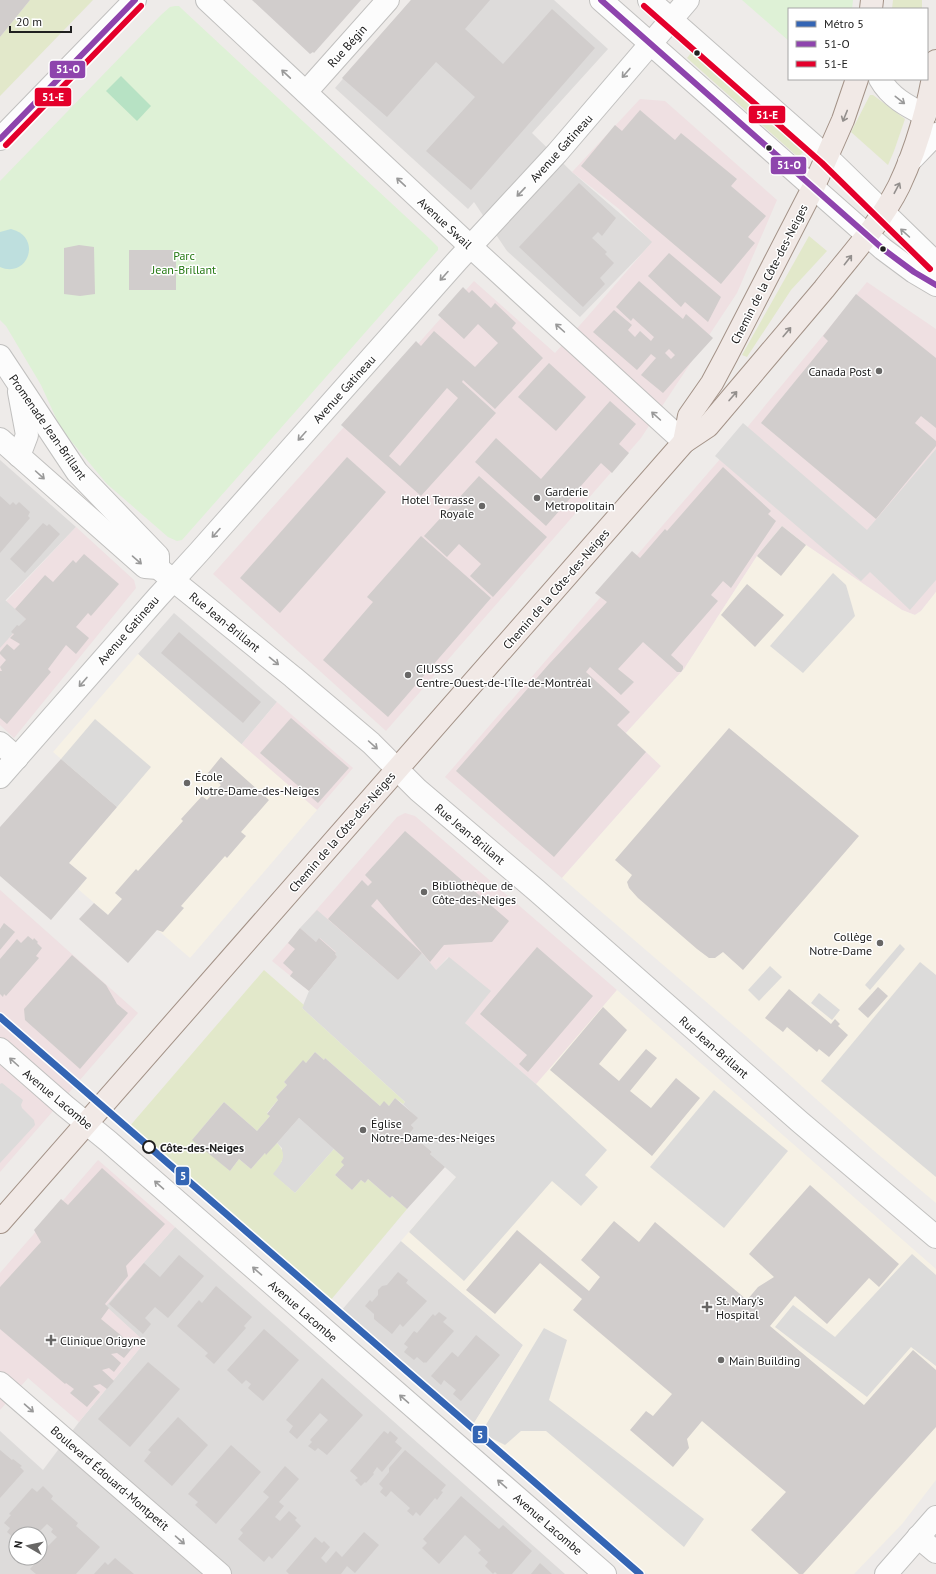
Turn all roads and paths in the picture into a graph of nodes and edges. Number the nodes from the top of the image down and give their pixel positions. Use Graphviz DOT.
graph roads {
  1 [pos="136,0"];
  2 [pos="207,0"];
  3 [pos="388,0"];
  4 [pos="601,0"];
  5 [pos="649,0"];
  6 [pos="688,0"];
  7 [pos="672,21"];
  8 [pos="652,44"];
  9 [pos="936,61"];
  10 [pos="857,80"];
  11 [pos="881,80"];
  12 [pos="306,92"];
  13 [pos="925,115"];
  14 [pos="936,134"];
  15 [pos="0,139"];
  16 [pos="827,157"];
  17 [pos="909,162"];
  18 [pos="813,188"];
  19 [pos="883,212"];
  20 [pos="867,235"];
  21 [pos="471,247"];
  22 [pos="936,263"];
  23 [pos="936,285"];
  24 [pos="0,356"];
  25 [pos="18,383"];
  26 [pos="0,439"];
  27 [pos="684,442"];
  28 [pos="19,456"];
  29 [pos="166,574"];
  30 [pos="0,744"];
  31 [pos="16,758"];
  32 [pos="397,770"];
  33 [pos="0,777"];
  34 [pos="0,1049"];
  35 [pos="86,1123"];
  36 [pos="0,1222"];
  37 [pos="936,1237"];
  38 [pos="0,1383"];
  39 [pos="936,1517"];
  40 [pos="918,1537"];
  41 [pos="936,1552"];
  42 [pos="220,1574"];
  43 [pos="605,1574"];
  44 [pos="886,1574"];
  1 -- 15 [label="street"];
  12 -- 2 [label="street, Avenue Swail, one-way"];
  3 -- 12 [label="street, Rue Bégin"];
  4 -- 8 [label="street"];
  5 -- 7 [label="street"];
  6 -- 7 [label="street, Avenue Gatineau"];
  7 -- 8 [label="street, Avenue Gatineau"];
  7 -- 16 [label="street"];
  8 -- 18 [label="street"];
  8 -- 21 [label="street, Avenue Gatineau, one-way"];
  9 -- 13 [label="main road, Chemin de la Côte-des-Neiges"];
  10 -- 16 [label="main road, Chemin de la Côte-des-Neiges, one-way"];
  11 -- 13 [label="street, one-way"];
  21 -- 12 [label="street, Avenue Swail, one-way"];
  13 -- 17 [label="main road, Chemin de la Côte-des-Neiges"];
  14 -- 17 [label="street, Chemin de la Côte-des-Neiges"];
  16 -- 18 [label="main road, Chemin de la Côte-des-Neiges"];
  16 -- 19 [label="street"];
  19 -- 17 [label="main road, Chemin de la Côte-des-Neiges, one-way"];
  18 -- 20 [label="street"];
  18 -- 27 [label="main road, Chemin de la Côte-des-Neiges"];
  19 -- 20 [label="main road, Chemin de la Côte-des-Neiges"];
  22 -- 19 [label="street, one-way"];
  20 -- 23 [label="street"];
  27 -- 20 [label="main road, Chemin de la Côte-des-Neiges, one-way"];
  27 -- 21 [label="street, Avenue Swail, one-way"];
  21 -- 29 [label="street, Avenue Gatineau, one-way"];
  24 -- 25 [label="street, Promenade Jean-Brillant"];
  25 -- 28 [label="street"];
  25 -- 29 [label="street, Promenade Jean-Brillant"];
  26 -- 28 [label="street, Rue Jean-Brillant"];
  27 -- 32 [label="main road, Chemin de la Côte-des-Neiges"];
  28 -- 29 [label="street, Rue Jean-Brillant, one-way"];
  29 -- 31 [label="street, Avenue Gatineau, one-way"];
  29 -- 32 [label="street, Rue Jean-Brillant, one-way"];
  30 -- 31 [label="street"];
  31 -- 33 [label="street, Avenue Gatineau"];
  32 -- 35 [label="main road, Chemin de la Côte-des-Neiges"];
  32 -- 37 [label="street, Rue Jean-Brillant"];
  35 -- 34 [label="street, Avenue Lacombe, one-way"];
  35 -- 36 [label="main road, Chemin de la Côte-des-Neiges"];
  43 -- 35 [label="street, Avenue Lacombe, one-way"];
  38 -- 42 [label="street, Boulevard Édouard-Montpetit, one-way"];
  39 -- 40 [label="street"];
  40 -- 41 [label="street"];
  40 -- 44 [label="street"];
}
